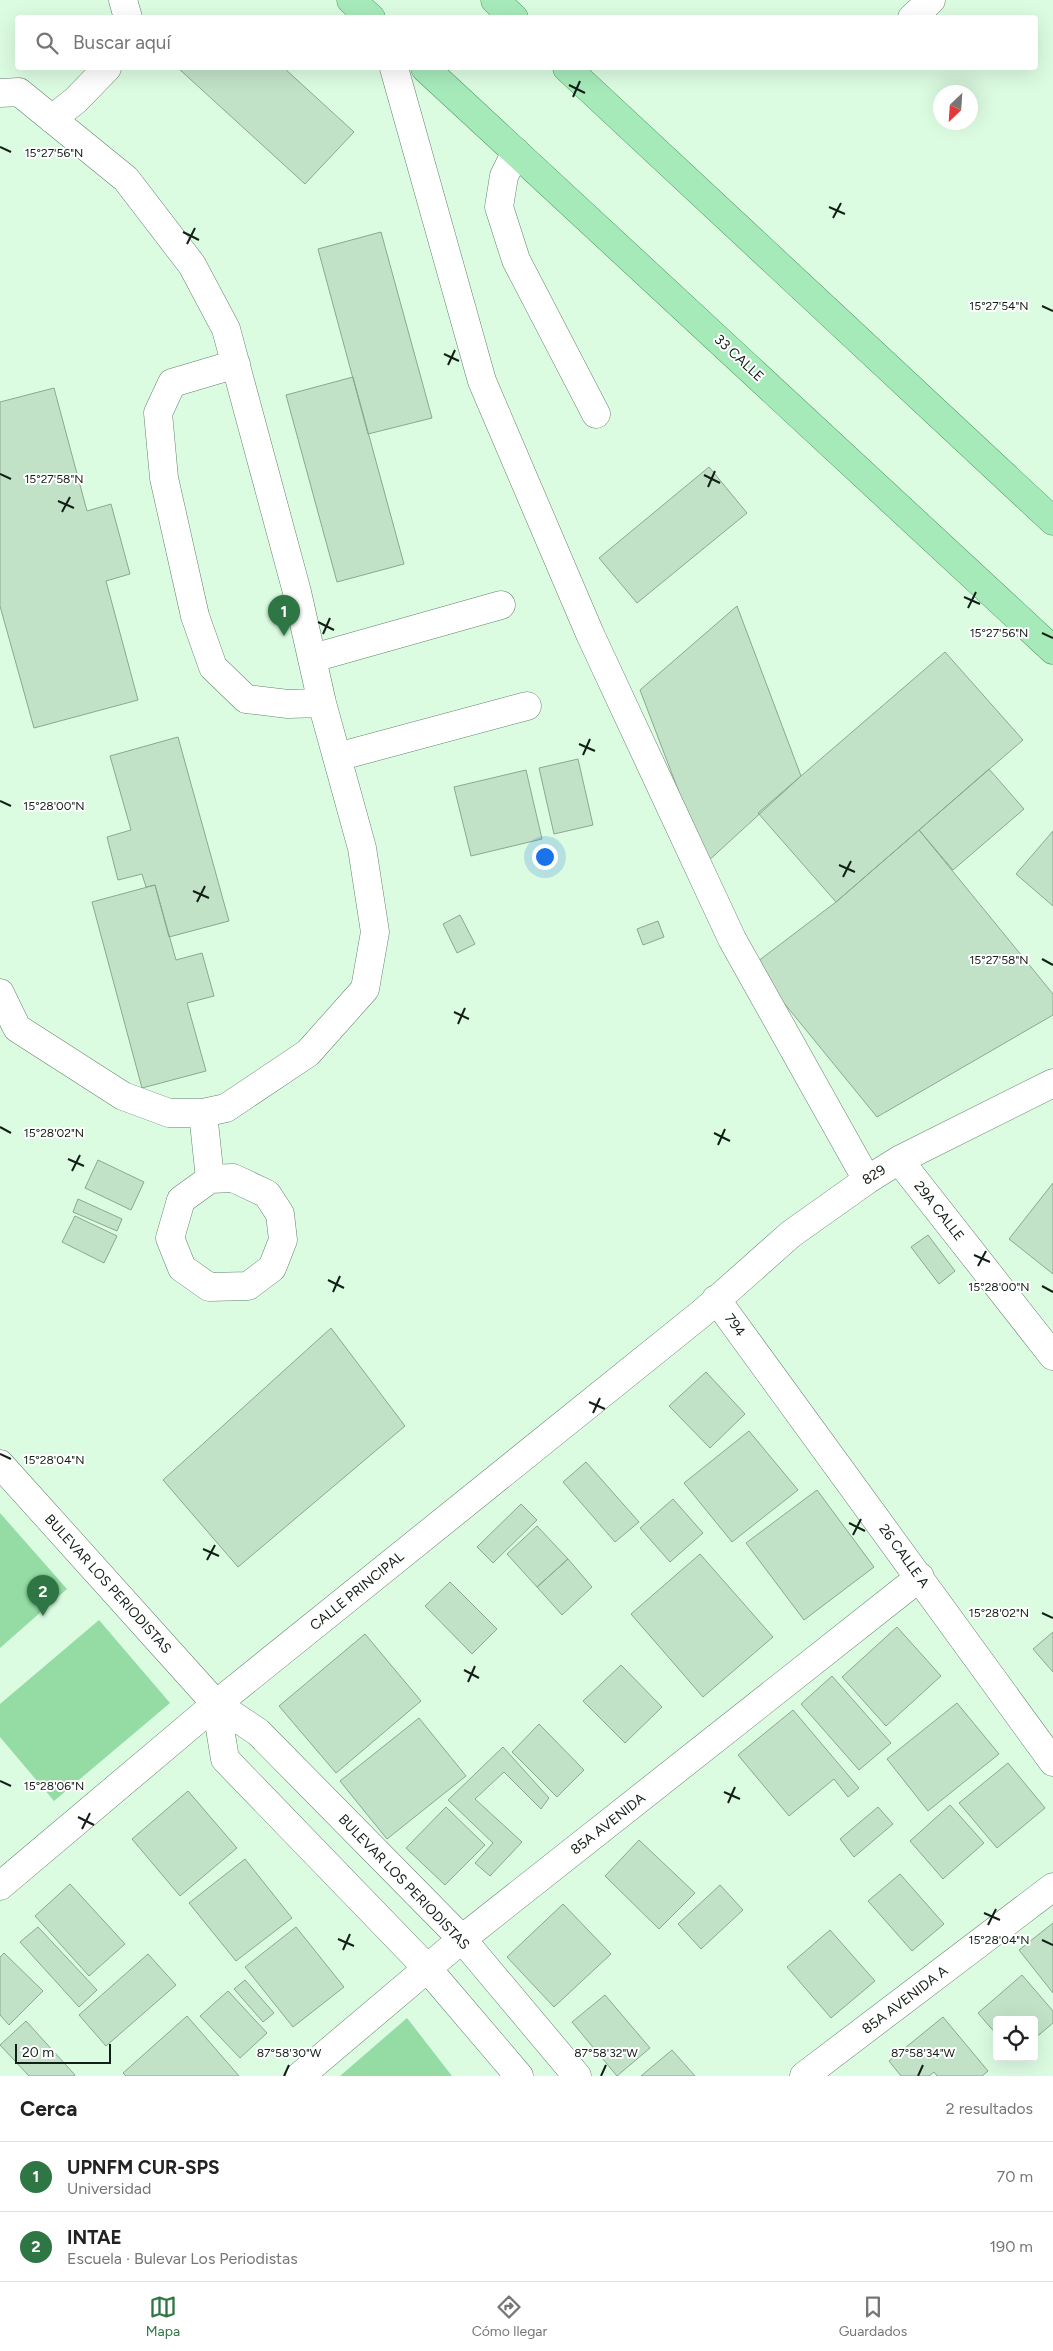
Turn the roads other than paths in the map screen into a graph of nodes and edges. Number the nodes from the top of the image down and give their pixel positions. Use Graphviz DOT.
graph roads {
  1 [pos="123,0"];
  2 [pos="351,0"];
  3 [pos="495,0"];
  4 [pos="931,0"];
  5 [pos="127,15"];
  6 [pos="367,15"];
  7 [pos="511,15"];
  8 [pos="915,15"];
  9 [pos="105,70"];
  10 [pos="395,70"];
  11 [pos="427,70"];
  12 [pos="569,70"];
  13 [pos="6,87"];
  14 [pos="52,119"];
  15 [pos="516,152"];
  16 [pos="236,364"];
  17 [pos="596,414"];
  18 [pos="1053,521"];
  19 [pos="502,605"];
  20 [pos="1053,650"];
  21 [pos="313,658"];
  22 [pos="322,703"];
  23 [pos="527,706"];
  24 [pos="337,757"];
  25 [pos="0,993"];
  26 [pos="1053,1083"];
  27 [pos="203,1112"];
  28 [pos="900,1160"];
  29 [pos="210,1179"];
  30 [pos="867,1180"];
  31 [pos="716,1299"];
  32 [pos="754,1351"];
  33 [pos="1053,1356"];
  34 [pos="0,1464"];
  35 [pos="920,1577"];
  36 [pos="216,1704"];
  37 [pos="1053,1762"];
  38 [pos="0,1886"];
  39 [pos="1053,1887"];
  40 [pos="462,1939"];
  41 [pos="427,1968"];
  42 [pos="300,2076"];
  43 [pos="519,2076"];
  44 [pos="577,2076"];
  45 [pos="804,2076"];
  1 -- 5 [label="street"];
  2 -- 6 [label="main road"];
  3 -- 7 [label="main road"];
  4 -- 8 [label="street"];
  9 -- 14 [label="street"];
  10 -- 30 [label="street"];
  11 -- 15 [label="main road, 33 CALLE"];
  12 -- 18 [label="main road"];
  13 -- 14 [label="street"];
  14 -- 16 [label="street"];
  15 -- 17 [label="street"];
  15 -- 20 [label="main road, 33 CALLE"];
  16 -- 21 [label="street"];
  16 -- 22 [label="street"];
  19 -- 21 [label="street"];
  21 -- 22 [label="street"];
  22 -- 24 [label="street"];
  23 -- 24 [label="street"];
  24 -- 27 [label="street"];
  25 -- 27 [label="street"];
  26 -- 28 [label="street, 829"];
  27 -- 29 [label="street"];
  28 -- 30 [label="street, 829"];
  28 -- 33 [label="street, 29A CALLE"];
  29 -- 29 [label="street"];
  30 -- 31 [label="street, 829"];
  31 -- 32 [label="street, 794"];
  31 -- 36 [label="street, CALLE PRINCIPAL"];
  32 -- 35 [label="street, 26 CALLE A"];
  34 -- 36 [label="street, BULEVAR LOS PERIODISTAS"];
  35 -- 37 [label="street, 26 CALLE A"];
  35 -- 40 [label="street, 85A AVENIDA"];
  36 -- 38 [label="street, CALLE PRINCIPAL"];
  36 -- 40 [label="street, BULEVAR LOS PERIODISTAS"];
  36 -- 41 [label="street"];
  39 -- 45 [label="street, 85A AVENIDA A"];
  40 -- 41 [label="street, 85A AVENIDA"];
  40 -- 44 [label="street, BULEVAR LOS PERIODISTAS"];
  41 -- 42 [label="street, 85A AVENIDA"];
  41 -- 43 [label="street"];
}
